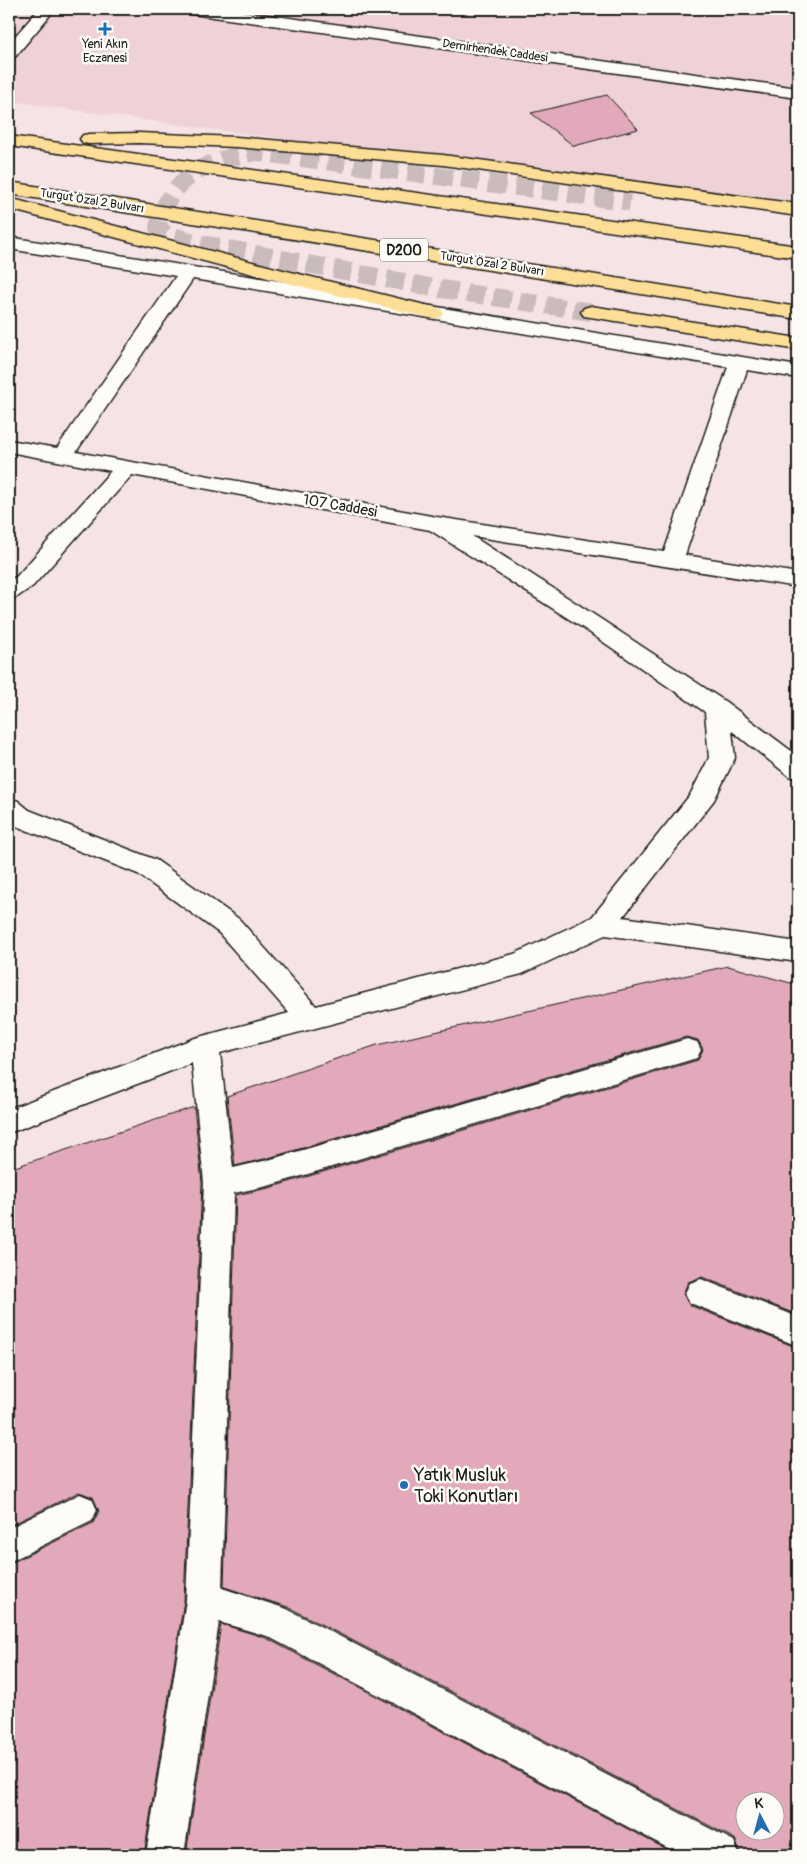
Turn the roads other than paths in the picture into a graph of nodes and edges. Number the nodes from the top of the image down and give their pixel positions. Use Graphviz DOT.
graph roads {
  1 [pos="48,9"];
  2 [pos="192,9"];
  3 [pos="9,53"];
  4 [pos="798,93"];
  5 [pos="9,141"];
  6 [pos="9,188"];
  7 [pos="630,202"];
  8 [pos="9,203"];
  9 [pos="798,210"];
  10 [pos="798,225"];
  11 [pos="9,243"];
  12 [pos="798,252"];
  13 [pos="188,272"];
  14 [pos="591,312"];
  15 [pos="434,313"];
  16 [pos="798,313"];
  17 [pos="798,344"];
  18 [pos="739,364"];
  19 [pos="798,372"];
  20 [pos="9,446"];
  21 [pos="62,456"];
  22 [pos="126,468"];
  23 [pos="437,524"];
  24 [pos="672,561"];
  25 [pos="798,580"];
  26 [pos="9,592"];
  27 [pos="717,708"];
  28 [pos="798,770"];
  29 [pos="9,807"];
  30 [pos="602,924"];
  31 [pos="798,952"];
  32 [pos="310,1018"];
  33 [pos="205,1046"];
  34 [pos="687,1050"];
  35 [pos="9,1121"];
  36 [pos="219,1183"];
  37 [pos="701,1293"];
  38 [pos="798,1332"];
  39 [pos="80,1510"];
  40 [pos="9,1546"];
  41 [pos="204,1600"];
  42 [pos="165,1855"];
  43 [pos="720,1855"];
  1 -- 3 [label="street"];
  2 -- 4 [label="street, Demirhendek Caddesi"];
  5 -- 9 [label="highway"];
  5 -- 12 [label="highway"];
  6 -- 16 [label="highway, Turgut Özal 2 Bulvarı / D200"];
  7 -- 10 [label="highway"];
  8 -- 15 [label="highway, Turgut Özal 2 Bulvarı"];
  11 -- 13 [label="street"];
  13 -- 15 [label="street"];
  13 -- 21 [label="street"];
  14 -- 17 [label="highway"];
  15 -- 18 [label="street"];
  18 -- 19 [label="street"];
  18 -- 24 [label="street"];
  20 -- 21 [label="street, 107 Caddesi"];
  21 -- 22 [label="street, 107 Caddesi"];
  22 -- 23 [label="street, 107 Caddesi"];
  22 -- 26 [label="street"];
  23 -- 24 [label="street, 107 Caddesi"];
  23 -- 27 [label="street"];
  24 -- 25 [label="street, 107 Caddesi"];
  27 -- 28 [label="street"];
  27 -- 30 [label="street"];
  29 -- 32 [label="street"];
  30 -- 31 [label="street"];
  30 -- 32 [label="street"];
  32 -- 33 [label="street"];
  33 -- 35 [label="street"];
  33 -- 36 [label="street"];
  34 -- 36 [label="street"];
  36 -- 41 [label="street"];
  37 -- 38 [label="street"];
  39 -- 40 [label="street"];
  41 -- 42 [label="street"];
  41 -- 43 [label="street"];
}
